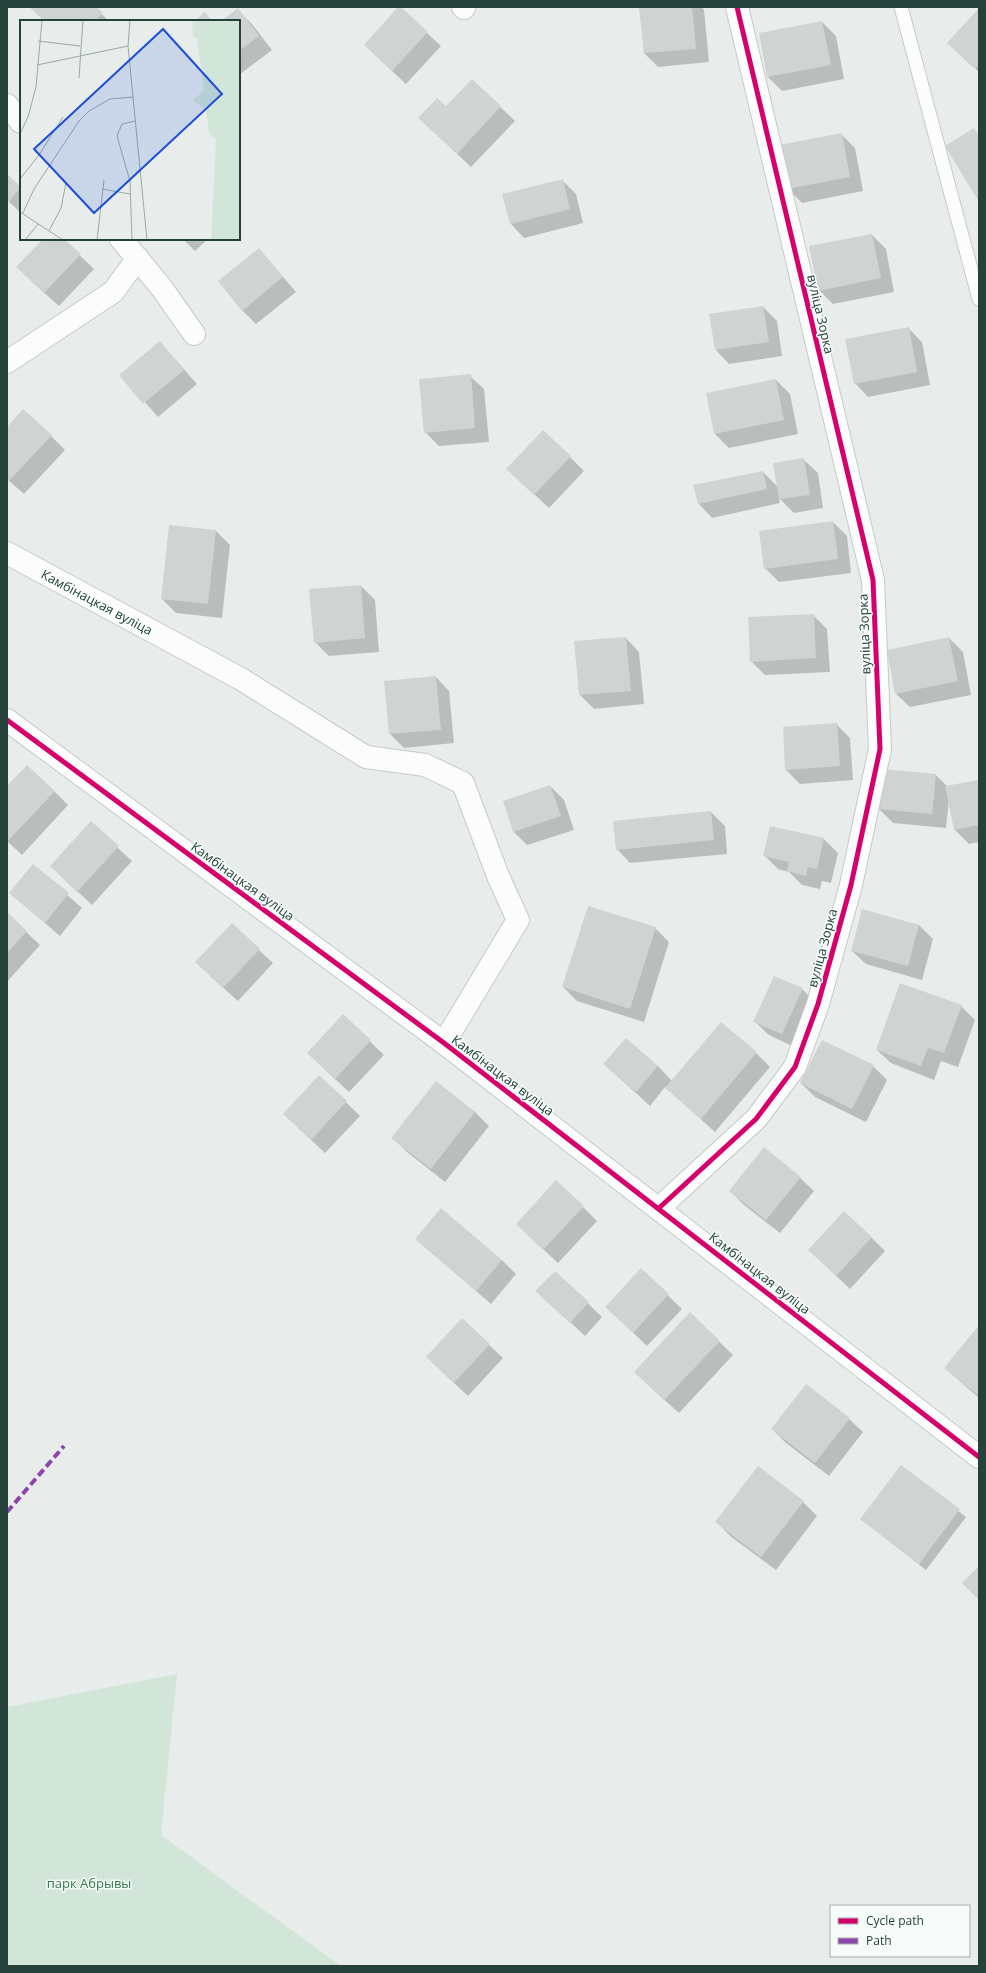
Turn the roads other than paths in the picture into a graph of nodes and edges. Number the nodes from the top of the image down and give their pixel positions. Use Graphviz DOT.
graph roads {
  1 [pos="737,7"];
  2 [pos="901,7"];
  3 [pos="7,105"];
  4 [pos="20,121"];
  5 [pos="122,240"];
  6 [pos="138,258"];
  7 [pos="979,299"];
  8 [pos="194,334"];
  9 [pos="7,362"];
  10 [pos="7,553"];
  11 [pos="7,720"];
  12 [pos="444,1043"];
  13 [pos="659,1208"];
  14 [pos="979,1457"];
  1 -- 13 [label="street, вуліца Зорка"];
  2 -- 7 [label="lane"];
  3 -- 4 [label="street"];
  5 -- 6 [label="street"];
  6 -- 8 [label="street"];
  6 -- 9 [label="street"];
  10 -- 12 [label="street, Камбінацкая вуліца"];
  11 -- 12 [label="street, Камбінацкая вуліца"];
  12 -- 13 [label="street, Камбінацкая вуліца"];
  13 -- 14 [label="street, Камбінацкая вуліца"];
}
